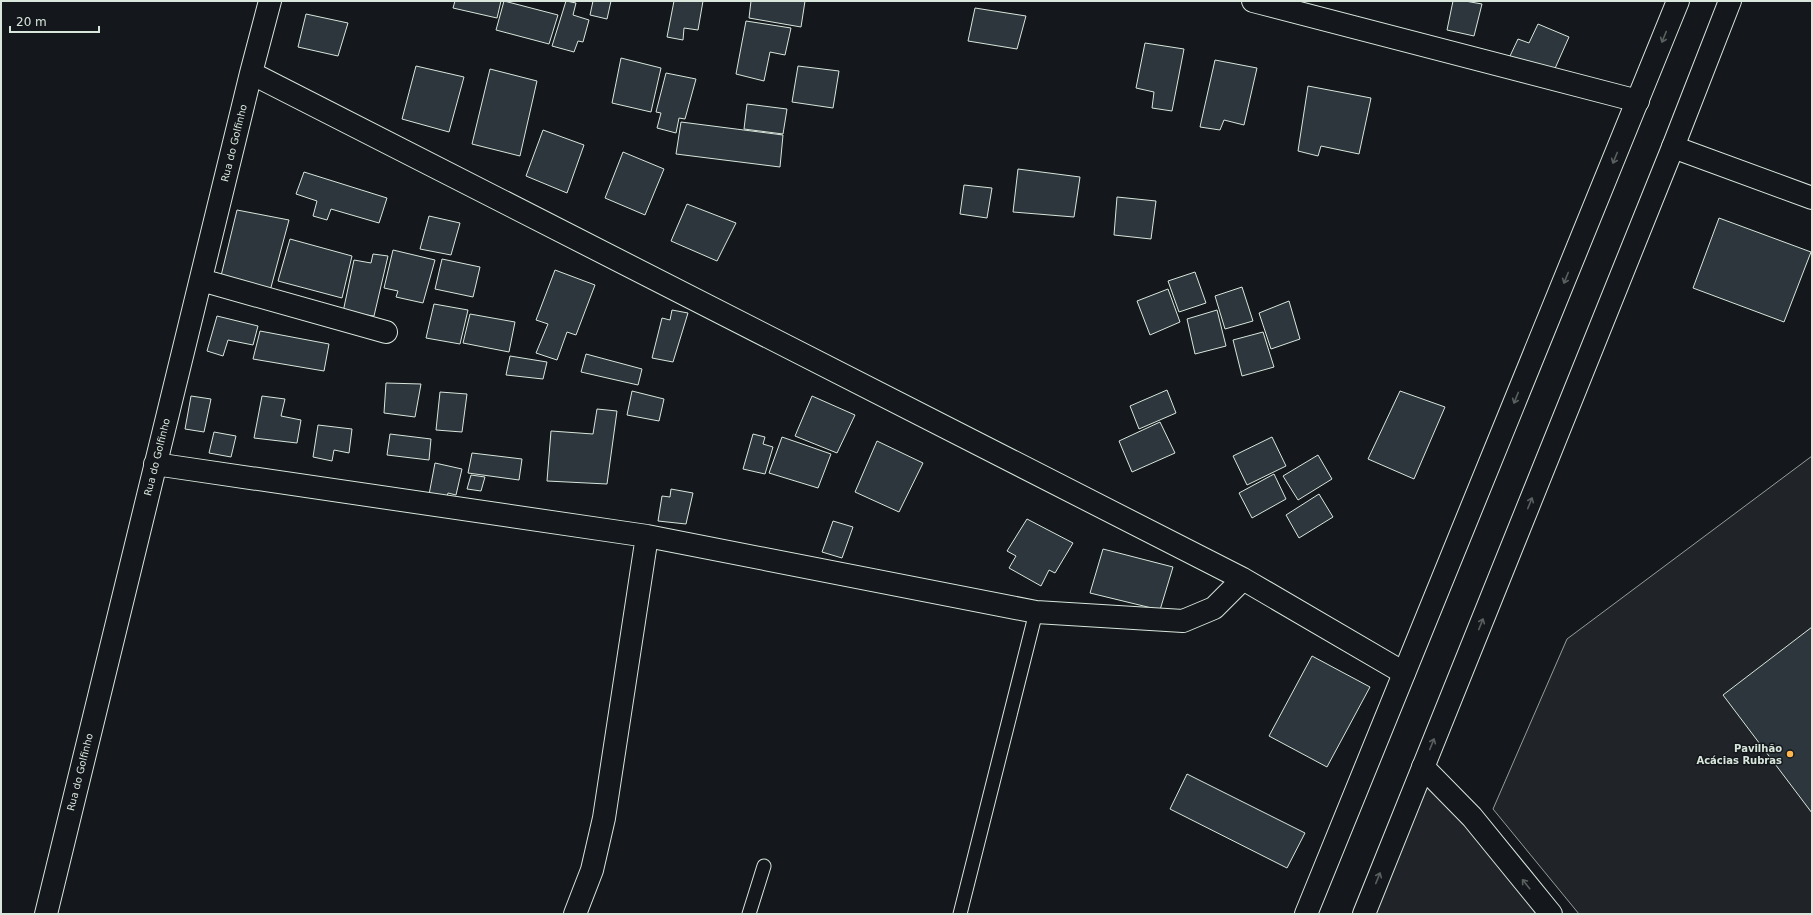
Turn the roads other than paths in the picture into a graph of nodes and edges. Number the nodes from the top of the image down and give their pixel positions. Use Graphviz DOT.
graph roads {
  1 [pos="270,1"];
  2 [pos="1253,1"];
  3 [pos="1678,1"];
  4 [pos="1730,1"];
  5 [pos="251,73"];
  6 [pos="1638,101"];
  7 [pos="1673,147"];
  8 [pos="1812,198"];
  9 [pos="201,280"];
  10 [pos="386,332"];
  11 [pos="155,464"];
  12 [pos="647,536"];
  13 [pos="1243,579"];
  14 [pos="1036,612"];
  15 [pos="1404,673"];
  16 [pos="1423,766"];
  17 [pos="764,866"];
  18 [pos="46,914"];
  19 [pos="575,914"];
  20 [pos="749,914"];
  21 [pos="960,914"];
  22 [pos="1306,914"];
  23 [pos="1364,914"];
  24 [pos="1551,914"];
  1 -- 5 [label="street, Rua do Golfinho"];
  2 -- 6 [label="street"];
  3 -- 6 [label="street, one-way"];
  4 -- 7 [label="street"];
  5 -- 9 [label="street, Rua do Golfinho"];
  5 -- 13 [label="street"];
  6 -- 15 [label="street, one-way"];
  7 -- 8 [label="street"];
  16 -- 7 [label="street, one-way"];
  9 -- 10 [label="street"];
  9 -- 11 [label="street, Rua do Golfinho"];
  11 -- 12 [label="street"];
  11 -- 18 [label="street, Rua do Golfinho"];
  12 -- 14 [label="street"];
  12 -- 19 [label="street"];
  13 -- 14 [label="street"];
  13 -- 15 [label="street"];
  14 -- 21 [label="lane"];
  15 -- 22 [label="street"];
  23 -- 16 [label="street, one-way"];
  24 -- 16 [label="street, one-way"];
  17 -- 20 [label="lane"];
}
